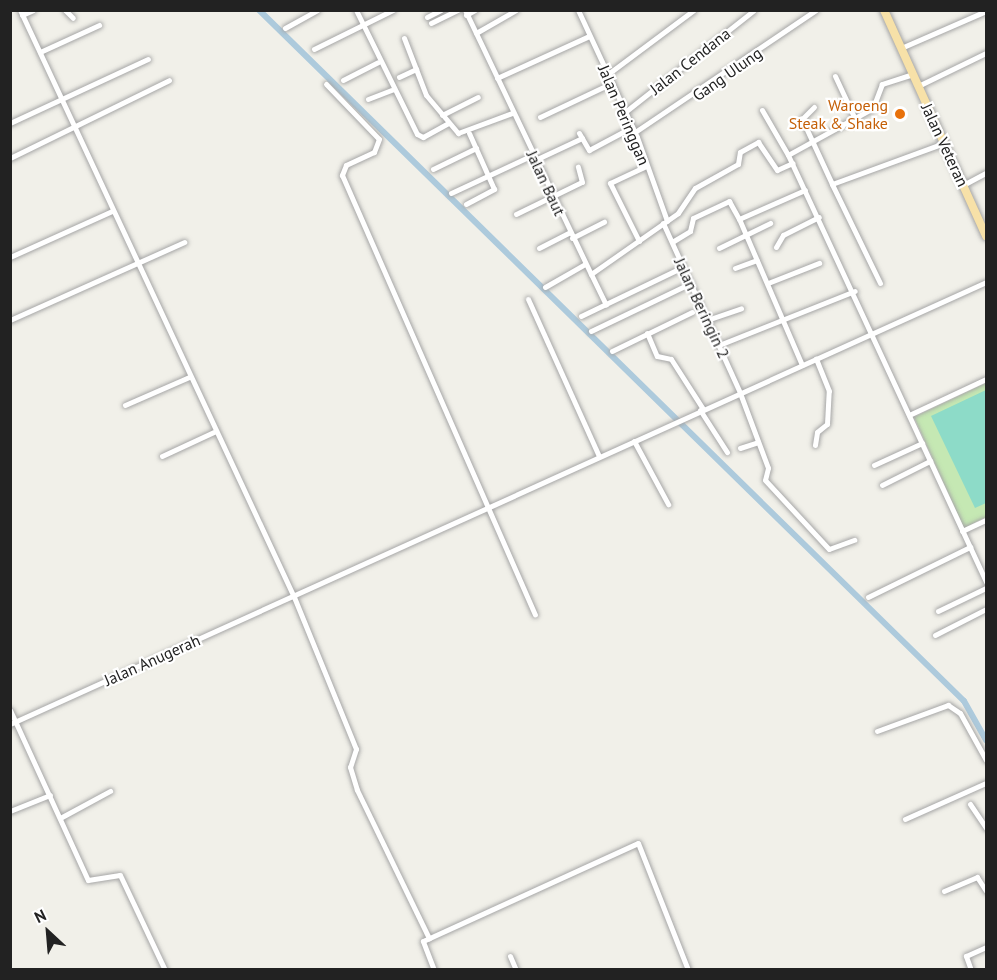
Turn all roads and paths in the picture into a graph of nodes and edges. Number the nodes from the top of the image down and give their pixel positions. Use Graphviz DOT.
graph roads {
  1 [pos="33,10"];
  2 [pos="65,10"];
  3 [pos="317,10"];
  4 [pos="356,10"];
  5 [pos="393,10"];
  6 [pos="441,10"];
  7 [pos="458,10"];
  8 [pos="475,10"];
  9 [pos="516,10"];
  10 [pos="578,10"];
  11 [pos="694,10"];
  12 [pos="754,10"];
  13 [pos="816,10"];
  14 [pos="884,10"];
  15 [pos="987,11"];
  16 [pos="21,13"];
  17 [pos="465,13"];
  18 [pos="427,17"];
  19 [pos="73,18"];
  20 [pos="431,23"];
  21 [pos="99,25"];
  22 [pos="362,26"];
  23 [pos="285,28"];
  24 [pos="476,33"];
  25 [pos="589,36"];
  26 [pos="404,38"];
  27 [pos="314,48"];
  28 [pos="901,48"];
  29 [pos="40,52"];
  30 [pos="987,53"];
  31 [pos="148,59"];
  32 [pos="378,62"];
  33 [pos="416,69"];
  34 [pos="608,74"];
  35 [pos="913,74"];
  36 [pos="835,76"];
  37 [pos="399,77"];
  38 [pos="497,78"];
  39 [pos="169,80"];
  40 [pos="343,80"];
  41 [pos="612,83"];
  42 [pos="326,84"];
  43 [pos="918,86"];
  44 [pos="391,90"];
  45 [pos="478,98"];
  46 [pos="63,99"];
  47 [pos="368,99"];
  48 [pos="814,107"];
  49 [pos="762,110"];
  50 [pos="625,112"];
  51 [pos="513,113"];
  52 [pos="442,115"];
  53 [pos="540,117"];
  54 [pos="854,117"];
  55 [pos="10,123"];
  56 [pos="448,123"];
  57 [pos="75,127"];
  58 [pos="633,130"];
  59 [pos="469,133"];
  60 [pos="811,141"];
  61 [pos="944,143"];
  62 [pos="476,148"];
  63 [pos="788,155"];
  64 [pos="10,158"];
  65 [pos="534,158"];
  66 [pos="793,163"];
  67 [pos="646,166"];
  68 [pos="578,167"];
  69 [pos="433,169"];
  70 [pos="987,173"];
  71 [pos="489,175"];
  72 [pos="832,184"];
  73 [pos="963,185"];
  74 [pos="805,190"];
  75 [pos="451,193"];
  76 [pos="553,196"];
  77 [pos="466,204"];
  78 [pos="112,211"];
  79 [pos="516,214"];
  80 [pos="819,217"];
  81 [pos="739,219"];
  82 [pos="604,222"];
  83 [pos="665,222"];
  84 [pos="770,223"];
  85 [pos="745,235"];
  86 [pos="571,236"];
  87 [pos="987,236"];
  88 [pos="639,241"];
  89 [pos="184,242"];
  90 [pos="672,242"];
  91 [pos="776,247"];
  92 [pos="540,248"];
  93 [pos="719,248"];
  94 [pos="10,257"];
  95 [pos="757,260"];
  96 [pos="137,263"];
  97 [pos="819,263"];
  98 [pos="585,264"];
  99 [pos="683,267"];
  100 [pos="735,268"];
  101 [pos="591,274"];
  102 [pos="987,282"];
  103 [pos="691,283"];
  104 [pos="880,283"];
  105 [pos="768,284"];
  106 [pos="545,286"];
  107 [pos="855,291"];
  108 [pos="528,299"];
  109 [pos="606,305"];
  110 [pos="741,308"];
  111 [pos="692,312"];
  112 [pos="581,316"];
  113 [pos="10,320"];
  114 [pos="708,320"];
  115 [pos="783,320"];
  116 [pos="591,331"];
  117 [pos="873,332"];
  118 [pos="647,333"];
  119 [pos="719,345"];
  120 [pos="612,351"];
  121 [pos="816,359"];
  122 [pos="802,366"];
  123 [pos="189,377"];
  124 [pos="987,379"];
  125 [pos="740,393"];
  126 [pos="126,405"];
  127 [pos="701,410"];
  128 [pos="909,415"];
  129 [pos="214,432"];
  130 [pos="634,441"];
  131 [pos="758,442"];
  132 [pos="922,442"];
  133 [pos="815,445"];
  134 [pos="740,448"];
  135 [pos="727,452"];
  136 [pos="162,456"];
  137 [pos="599,456"];
  138 [pos="930,461"];
  139 [pos="874,465"];
  140 [pos="882,485"];
  141 [pos="668,504"];
  142 [pos="487,507"];
  143 [pos="987,520"];
  144 [pos="962,531"];
  145 [pos="854,540"];
  146 [pos="970,547"];
  147 [pos="987,582"];
  148 [pos="987,588"];
  149 [pos="294,597"];
  150 [pos="868,597"];
  151 [pos="987,609"];
  152 [pos="938,611"];
  153 [pos="535,615"];
  154 [pos="935,635"];
  155 [pos="10,710"];
  156 [pos="13,723"];
  157 [pos="878,731"];
  158 [pos="987,760"];
  159 [pos="987,783"];
  160 [pos="110,791"];
  161 [pos="50,795"];
  162 [pos="970,804"];
  163 [pos="10,811"];
  164 [pos="60,818"];
  165 [pos="905,819"];
  166 [pos="987,828"];
  167 [pos="944,891"];
  168 [pos="987,891"];
  169 [pos="429,938"];
  170 [pos="987,947"];
  171 [pos="510,956"];
  172 [pos="165,969"];
  173 [pos="434,969"];
  174 [pos="516,969"];
  175 [pos="688,969"];
  176 [pos="971,969"];
  1 -- 16 [label="street"];
  2 -- 19 [label="street"];
  3 -- 23 [label="street"];
  4 -- 22 [label="street"];
  5 -- 22 [label="street"];
  6 -- 18 [label="street"];
  7 -- 20 [label="street"];
  8 -- 17 [label="street"];
  9 -- 24 [label="street"];
  10 -- 25 [label="street, Jalan Peringgan"];
  11 -- 34 [label="street"];
  12 -- 50 [label="street, Jalan Cendana"];
  13 -- 58 [label="street, Gang Ulung"];
  14 -- 28 [label="main road, Jalan Veteran"];
  15 -- 28 [label="street"];
  16 -- 29 [label="street"];
  17 -- 24 [label="street, Jalan Baut"];
  21 -- 29 [label="street"];
  22 -- 27 [label="street"];
  22 -- 32 [label="street"];
  24 -- 38 [label="street, Jalan Baut"];
  25 -- 34 [label="street, Jalan Peringgan"];
  25 -- 38 [label="street"];
  26 -- 33 [label="street"];
  28 -- 35 [label="main road, Jalan Veteran"];
  29 -- 46 [label="street"];
  30 -- 43 [label="street"];
  31 -- 46 [label="street"];
  32 -- 40 [label="street"];
  32 -- 44 [label="street"];
  33 -- 37 [label="street"];
  33 -- 52 [label="street"];
  34 -- 41 [label="street, Jalan Peringgan"];
  35 -- 43 [label="main road, Jalan Veteran"];
  35 -- 54 [label="street"];
  36 -- 54 [label="street"];
  38 -- 51 [label="street, Jalan Baut"];
  39 -- 57 [label="street"];
  41 -- 50 [label="street, Jalan Peringgan"];
  41 -- 53 [label="street"];
  42 -- 142 [label="street"];
  43 -- 61 [label="main road, Jalan Veteran"];
  44 -- 47 [label="street"];
  44 -- 56 [label="street"];
  45 -- 52 [label="street"];
  46 -- 55 [label="street"];
  46 -- 57 [label="street"];
  48 -- 60 [label="street"];
  49 -- 63 [label="street"];
  50 -- 58 [label="street, Jalan Peringgan"];
  51 -- 59 [label="street"];
  51 -- 65 [label="street, Jalan Baut"];
  52 -- 56 [label="street"];
  54 -- 60 [label="street"];
  56 -- 59 [label="street"];
  57 -- 64 [label="street"];
  57 -- 78 [label="street"];
  58 -- 65 [label="street, Gang Ulung"];
  58 -- 67 [label="street, Jalan Peringgan"];
  59 -- 62 [label="street"];
  60 -- 63 [label="street"];
  60 -- 72 [label="street"];
  61 -- 72 [label="street"];
  61 -- 73 [label="main road, Jalan Veteran"];
  62 -- 69 [label="street"];
  62 -- 71 [label="street"];
  63 -- 66 [label="street"];
  65 -- 71 [label="street"];
  65 -- 76 [label="street, Jalan Baut"];
  66 -- 74 [label="street"];
  66 -- 83 [label="street"];
  67 -- 83 [label="street, Jalan Peringgan"];
  67 -- 88 [label="street"];
  68 -- 76 [label="street"];
  70 -- 73 [label="street"];
  71 -- 75 [label="street"];
  71 -- 77 [label="street"];
  72 -- 104 [label="street"];
  73 -- 87 [label="main road, Jalan Veteran"];
  74 -- 80 [label="street"];
  74 -- 81 [label="street"];
  76 -- 79 [label="street"];
  76 -- 86 [label="street, Jalan Baut"];
  78 -- 94 [label="street"];
  78 -- 96 [label="street"];
  80 -- 91 [label="street"];
  80 -- 107 [label="street"];
  81 -- 85 [label="street"];
  81 -- 90 [label="street"];
  82 -- 86 [label="street"];
  83 -- 88 [label="street"];
  83 -- 90 [label="street, Jalan Beringin 2"];
  84 -- 85 [label="street"];
  85 -- 93 [label="street"];
  85 -- 95 [label="street"];
  86 -- 92 [label="street"];
  86 -- 98 [label="street, Jalan Baut"];
  88 -- 101 [label="street"];
  89 -- 96 [label="street"];
  90 -- 99 [label="street, Jalan Beringin 2"];
  95 -- 100 [label="street"];
  95 -- 105 [label="street"];
  96 -- 113 [label="street"];
  96 -- 123 [label="street"];
  97 -- 105 [label="street"];
  98 -- 101 [label="street, Jalan Baut"];
  98 -- 106 [label="street"];
  99 -- 103 [label="street, Jalan Beringin 2"];
  99 -- 109 [label="street"];
  101 -- 109 [label="street, Jalan Baut"];
  102 -- 117 [label="street, Jalan Anugerah"];
  103 -- 114 [label="street, Jalan Beringin 2"];
  103 -- 116 [label="street"];
  105 -- 115 [label="street"];
  107 -- 115 [label="street"];
  107 -- 117 [label="street"];
  108 -- 137 [label="street"];
  109 -- 112 [label="street"];
  110 -- 114 [label="street"];
  111 -- 118 [label="street"];
  114 -- 119 [label="street, Jalan Beringin 2"];
  115 -- 119 [label="street"];
  115 -- 122 [label="street"];
  117 -- 121 [label="street, Jalan Anugerah"];
  117 -- 128 [label="street"];
  118 -- 120 [label="street"];
  118 -- 127 [label="street"];
  119 -- 125 [label="street, Jalan Beringin 2"];
  121 -- 122 [label="street, Jalan Anugerah"];
  121 -- 133 [label="street"];
  122 -- 125 [label="street, Jalan Anugerah"];
  123 -- 126 [label="street"];
  123 -- 129 [label="street"];
  124 -- 128 [label="street"];
  125 -- 127 [label="street, Jalan Anugerah"];
  125 -- 131 [label="street, Jalan Beringin 2"];
  127 -- 130 [label="street, Jalan Anugerah"];
  127 -- 135 [label="street"];
  128 -- 132 [label="street"];
  129 -- 136 [label="street"];
  129 -- 149 [label="street"];
  130 -- 137 [label="street, Jalan Anugerah"];
  130 -- 141 [label="street"];
  131 -- 134 [label="street"];
  131 -- 145 [label="street, Jalan Beringin 2"];
  132 -- 138 [label="street"];
  132 -- 139 [label="street"];
  137 -- 142 [label="street, Jalan Anugerah"];
  138 -- 140 [label="street"];
  138 -- 144 [label="street"];
  142 -- 149 [label="street, Jalan Anugerah"];
  142 -- 153 [label="street"];
  143 -- 144 [label="street"];
  144 -- 146 [label="street"];
  146 -- 147 [label="street"];
  146 -- 150 [label="street"];
  148 -- 152 [label="street"];
  149 -- 156 [label="street, Jalan Anugerah"];
  149 -- 169 [label="street"];
  151 -- 154 [label="street"];
  155 -- 156 [label="street"];
  156 -- 161 [label="street"];
  157 -- 158 [label="street"];
  159 -- 165 [label="street"];
  160 -- 164 [label="street"];
  161 -- 163 [label="street"];
  161 -- 164 [label="street"];
  162 -- 166 [label="street"];
  164 -- 172 [label="street"];
  167 -- 168 [label="street"];
  169 -- 173 [label="street"];
  169 -- 175 [label="street"];
  170 -- 176 [label="street"];
  171 -- 174 [label="street"];
}
